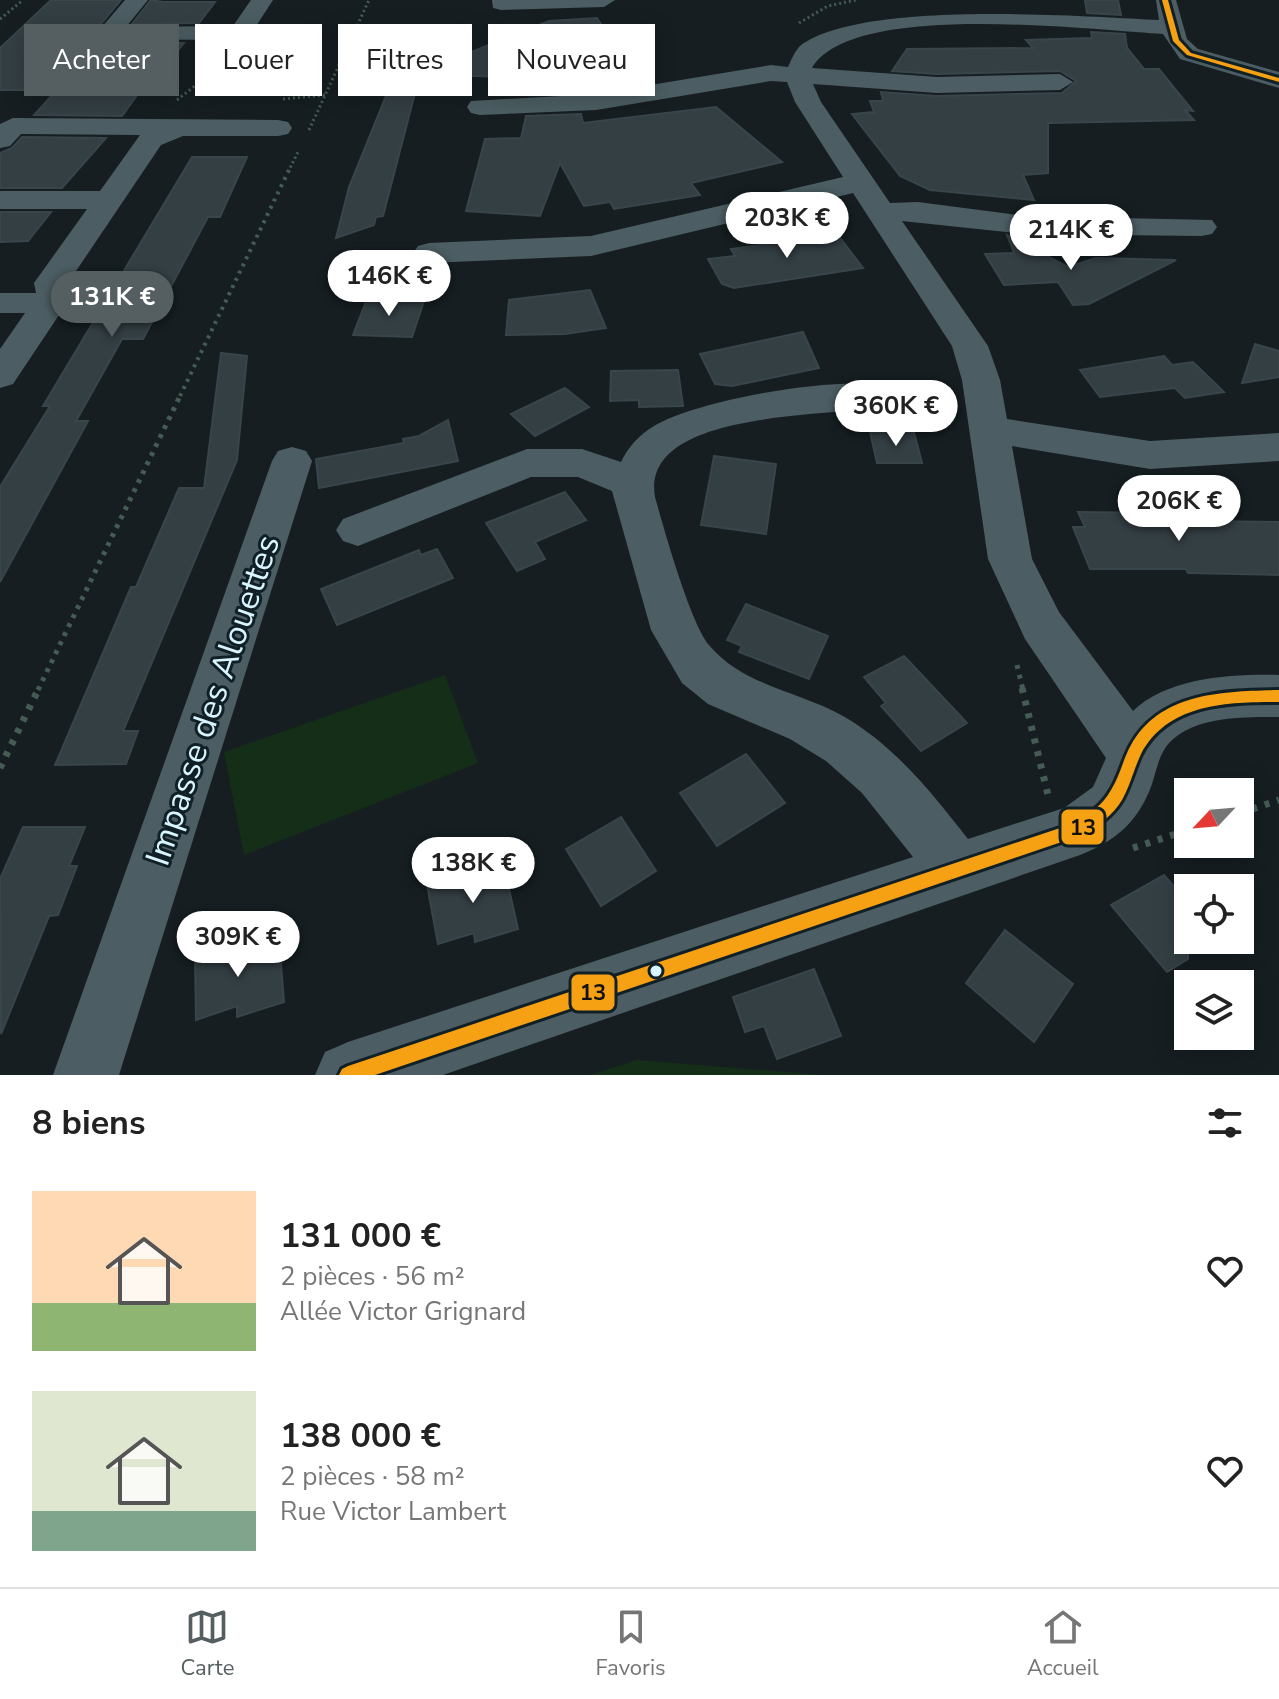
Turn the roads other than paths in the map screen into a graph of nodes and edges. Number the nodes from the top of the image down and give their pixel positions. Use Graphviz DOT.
graph roads {
  1 [pos="137,0"];
  2 [pos="262,0"];
  3 [pos="604,0"];
  4 [pos="501,3"];
  5 [pos="857,7"];
  6 [pos="1058,10"];
  7 [pos="1169,14"];
  8 [pos="117,24"];
  9 [pos="246,24"];
  10 [pos="786,73"];
  11 [pos="1279,80"];
  12 [pos="1060,82"];
  13 [pos="480,107"];
  14 [pos="278,128"];
  15 [pos="175,129"];
  16 [pos="0,140"];
  17 [pos="862,182"];
  18 [pos="0,200"];
  19 [pos="106,200"];
  20 [pos="883,212"];
  21 [pos="1201,227"];
  22 [pos="429,253"];
  23 [pos="0,303"];
  24 [pos="50,303"];
  25 [pos="0,376"];
  26 [pos="877,396"];
  27 [pos="989,429"];
  28 [pos="1279,447"];
  29 [pos="292,461"];
  30 [pos="632,483"];
  31 [pos="358,530"];
  32 [pos="1279,696"];
  33 [pos="1135,756"];
  34 [pos="957,870"];
  35 [pos="86,1075"];
  36 [pos="348,1075"];
  1 -- 8 [label="street"];
  2 -- 9 [label="street"];
  3 -- 4 [label="street"];
  5 -- 6 [label="street"];
  5 -- 10 [label="street"];
  6 -- 7 [label="street"];
  7 -- 11 [label="street"];
  10 -- 12 [label="street"];
  10 -- 13 [label="street"];
  10 -- 17 [label="street"];
  14 -- 15 [label="street"];
  15 -- 16 [label="street"];
  15 -- 19 [label="street"];
  17 -- 20 [label="street"];
  17 -- 22 [label="street"];
  18 -- 19 [label="street"];
  19 -- 24 [label="street"];
  20 -- 21 [label="street"];
  20 -- 27 [label="street"];
  23 -- 24 [label="street"];
  24 -- 25 [label="street"];
  26 -- 30 [label="street"];
  27 -- 28 [label="street"];
  27 -- 33 [label="street"];
  29 -- 35 [label="street, Impasse des Alouettes"];
  30 -- 31 [label="street"];
  30 -- 34 [label="street"];
  32 -- 33 [label="street"];
  33 -- 34 [label="street"];
  34 -- 36 [label="street"];
}
